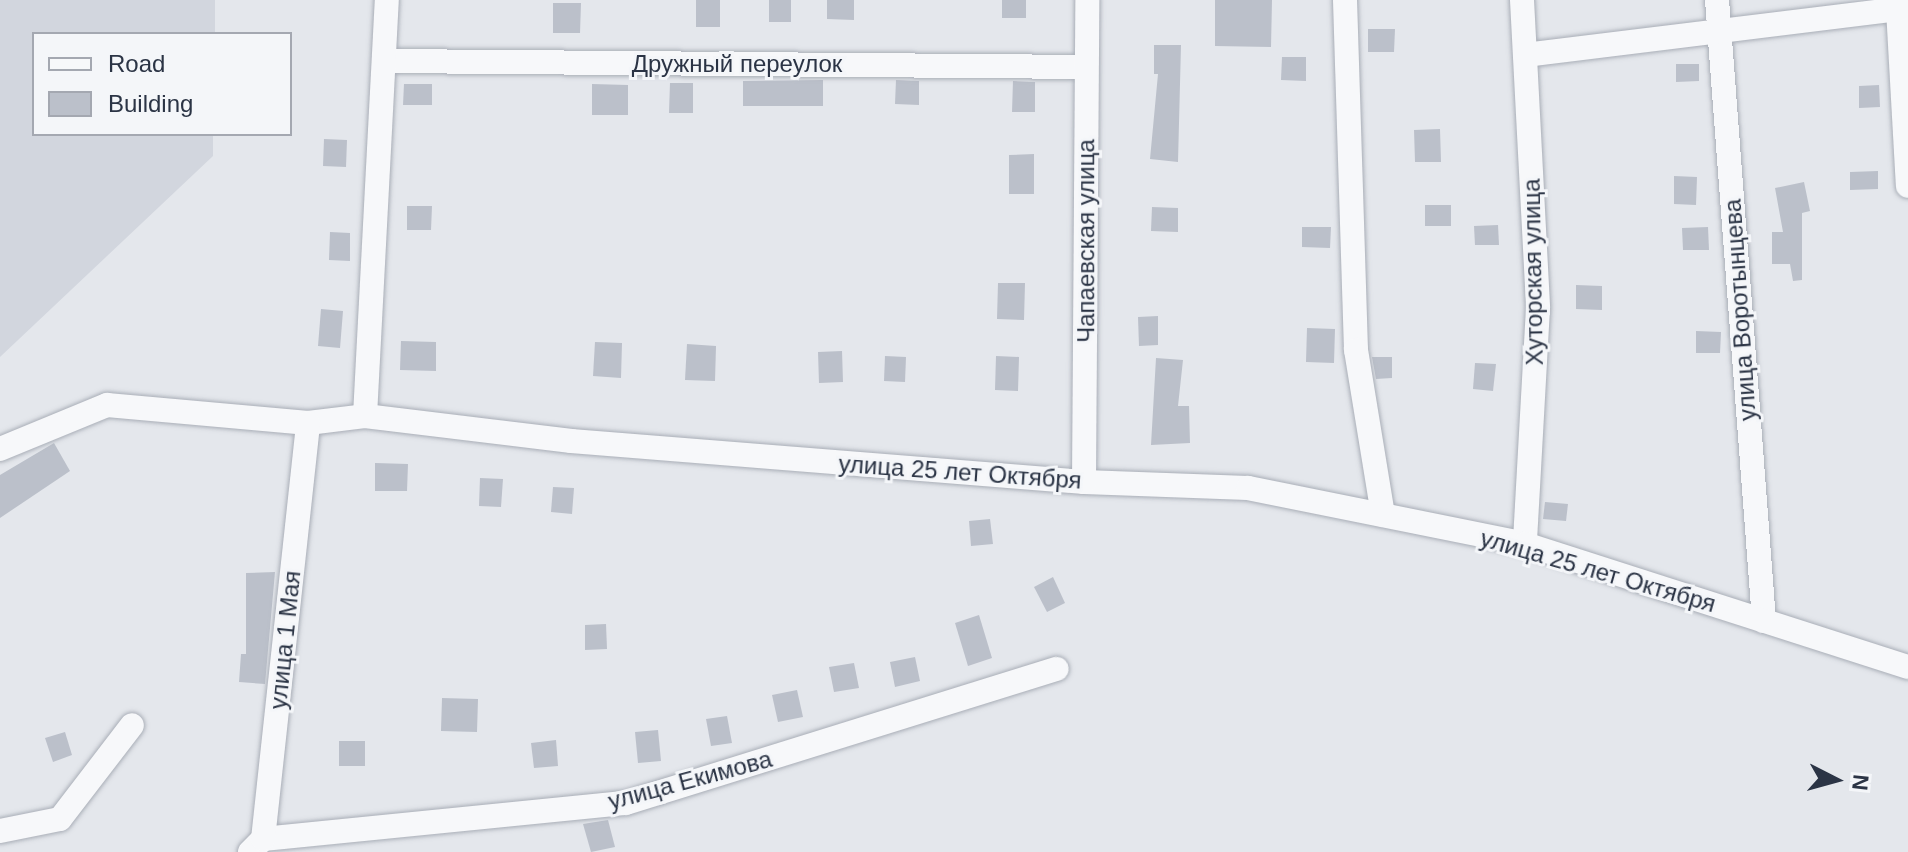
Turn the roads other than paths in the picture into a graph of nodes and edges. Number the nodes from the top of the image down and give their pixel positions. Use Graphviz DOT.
graph roads {
  1 [pos="387,0"];
  2 [pos="1087,0"];
  3 [pos="1345,0"];
  4 [pos="1522,0"];
  5 [pos="1717,0"];
  6 [pos="1903,6"];
  7 [pos="1720,31"];
  8 [pos="1525,55"];
  9 [pos="388,61"];
  10 [pos="1086,67"];
  11 [pos="1908,186"];
  12 [pos="365,416"];
  13 [pos="308,423"];
  14 [pos="0,449"];
  15 [pos="1084,482"];
  16 [pos="1383,515"];
  17 [pos="1525,544"];
  18 [pos="1764,621"];
  19 [pos="1908,667"];
  20 [pos="1057,669"];
  21 [pos="132,725"];
  22 [pos="0,831"];
  23 [pos="257,845"];
  1 -- 9 [label="street"];
  2 -- 10 [label="street, Чапаевская улица"];
  3 -- 16 [label="street"];
  4 -- 8 [label="street, Хуторская улица"];
  5 -- 7 [label="street, улица Воротынцева"];
  6 -- 7 [label="street"];
  6 -- 11 [label="street"];
  7 -- 8 [label="street"];
  7 -- 18 [label="street, улица Воротынцева"];
  8 -- 17 [label="street, Хуторская улица"];
  9 -- 10 [label="street, Дружный переулок"];
  9 -- 12 [label="street"];
  10 -- 15 [label="street, Чапаевская улица"];
  12 -- 13 [label="street, улица 25 лет Октября"];
  12 -- 15 [label="street, улица 25 лет Октября"];
  13 -- 14 [label="street, улица 25 лет Октября"];
  13 -- 23 [label="street, улица 1 Мая"];
  15 -- 16 [label="street, улица 25 лет Октября"];
  16 -- 17 [label="street, улица 25 лет Октября"];
  17 -- 18 [label="street, улица 25 лет Октября"];
  18 -- 19 [label="street, улица 25 лет Октября"];
  20 -- 23 [label="street, улица Екимова"];
  21 -- 22 [label="street"];
}
